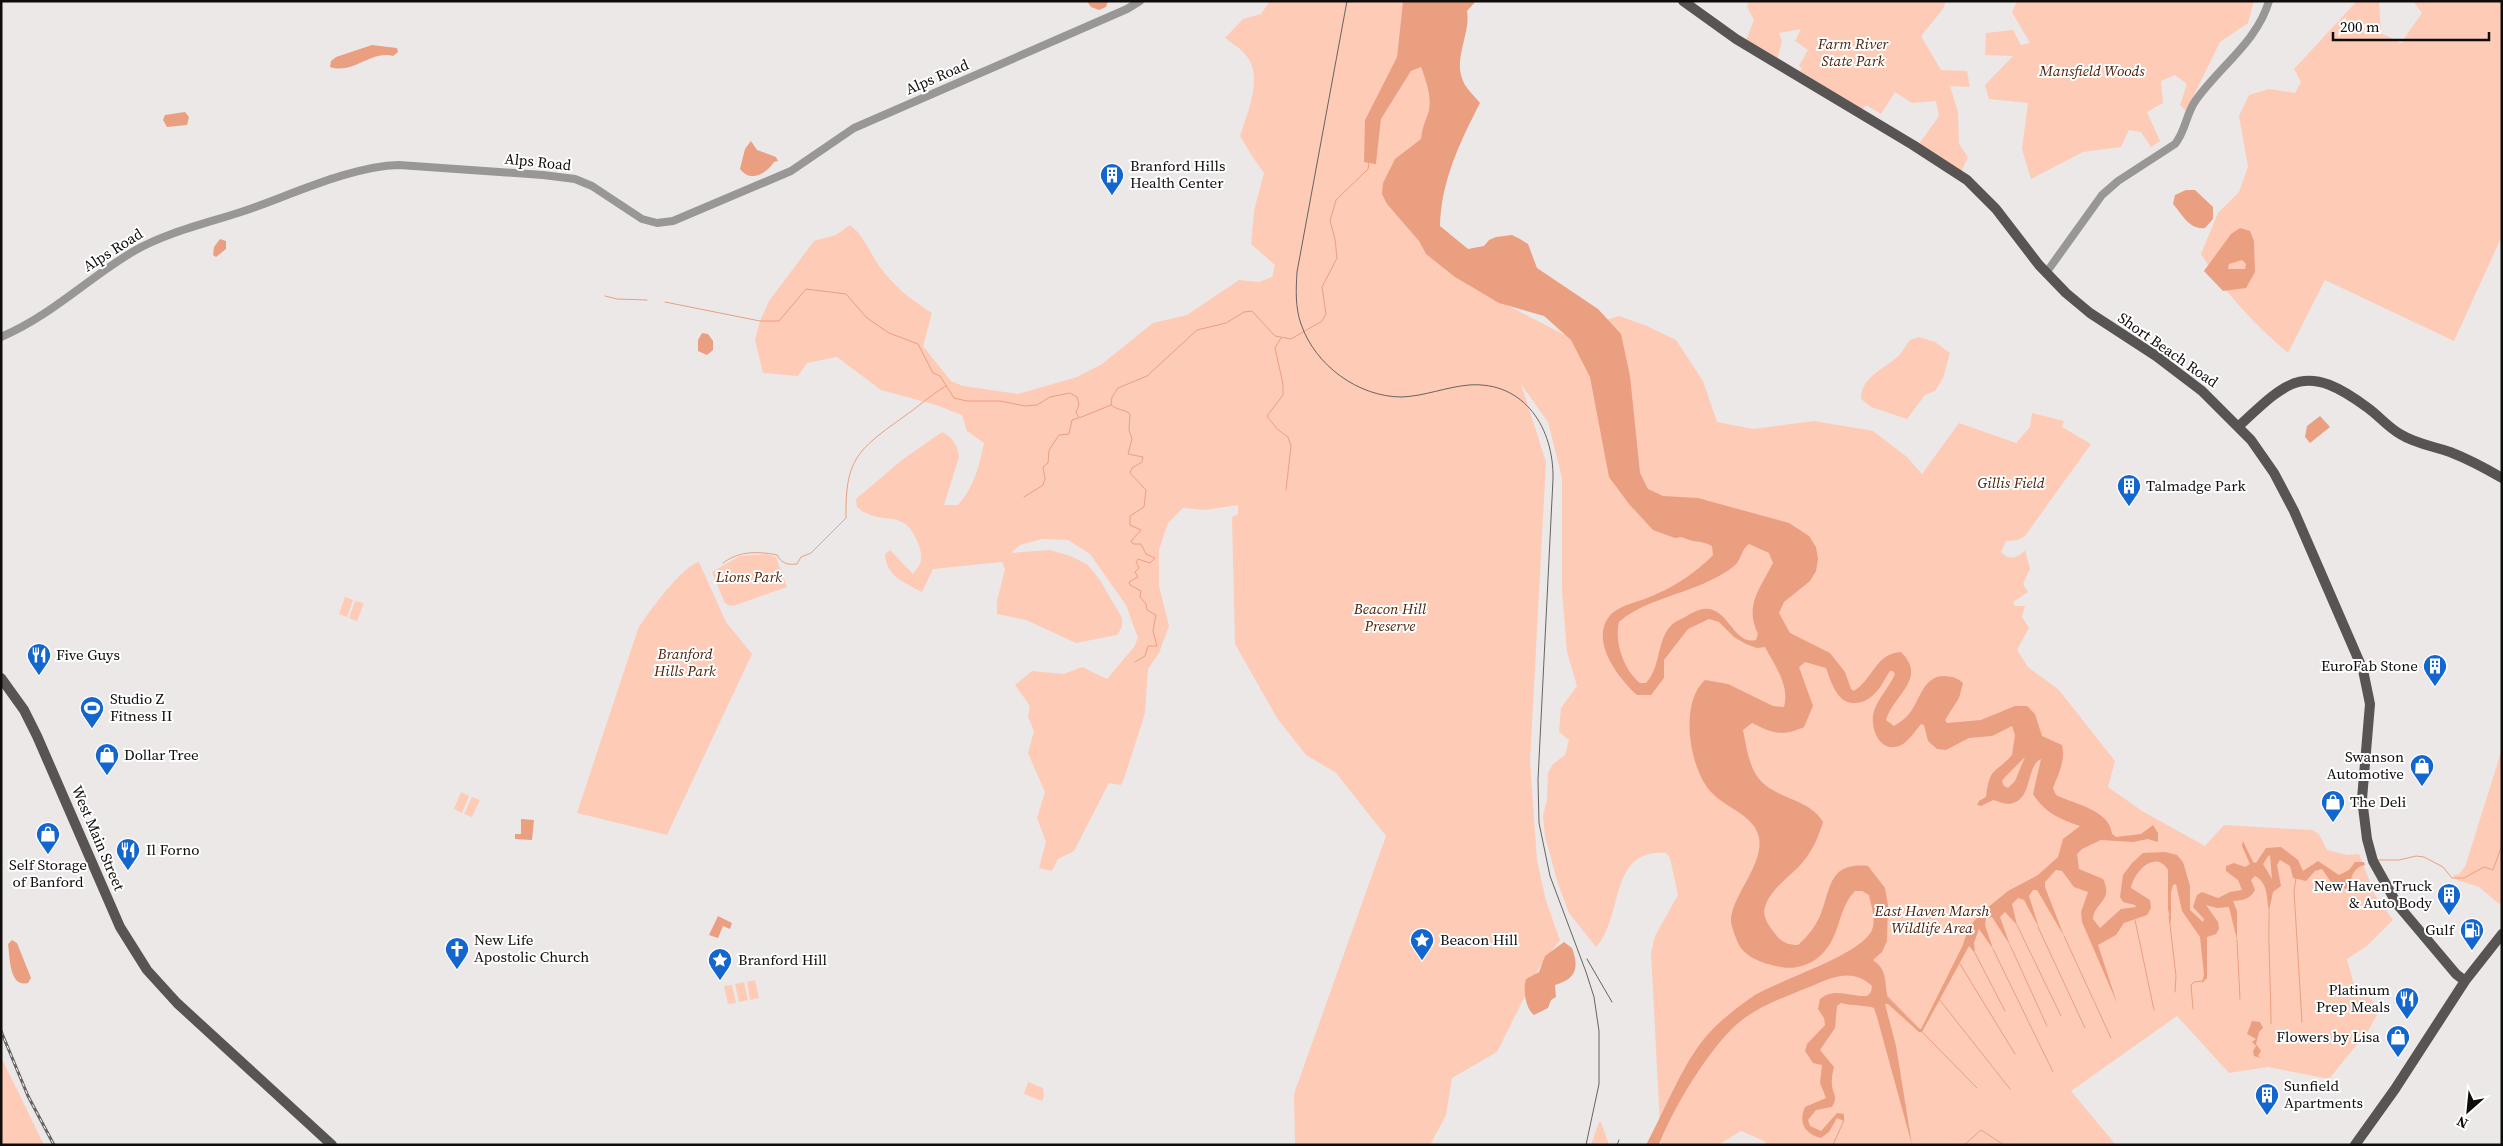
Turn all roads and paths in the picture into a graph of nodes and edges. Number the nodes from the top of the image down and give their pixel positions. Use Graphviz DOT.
graph roads {
  1 [pos="1140,1"];
  2 [pos="1683,1"];
  3 [pos="2269,1"];
  4 [pos="2046,273"];
  5 [pos="1,337"];
  6 [pos="2239,426"];
  7 [pos="2502,478"];
  8 [pos="1,678"];
  9 [pos="2502,934"];
  10 [pos="2465,981"];
  11 [pos="332,1145"];
  12 [pos="2355,1145"];
  1 -- 5 [label="street, Alps Road"];
  2 -- 4 [label="main road, Short Beach Road"];
  3 -- 4 [label="street"];
  4 -- 6 [label="main road, Short Beach Road"];
  6 -- 7 [label="main road"];
  6 -- 10 [label="main road, Short Beach Road"];
  8 -- 11 [label="main road, West Main Street"];
  9 -- 10 [label="main road"];
  10 -- 12 [label="main road"];
}
